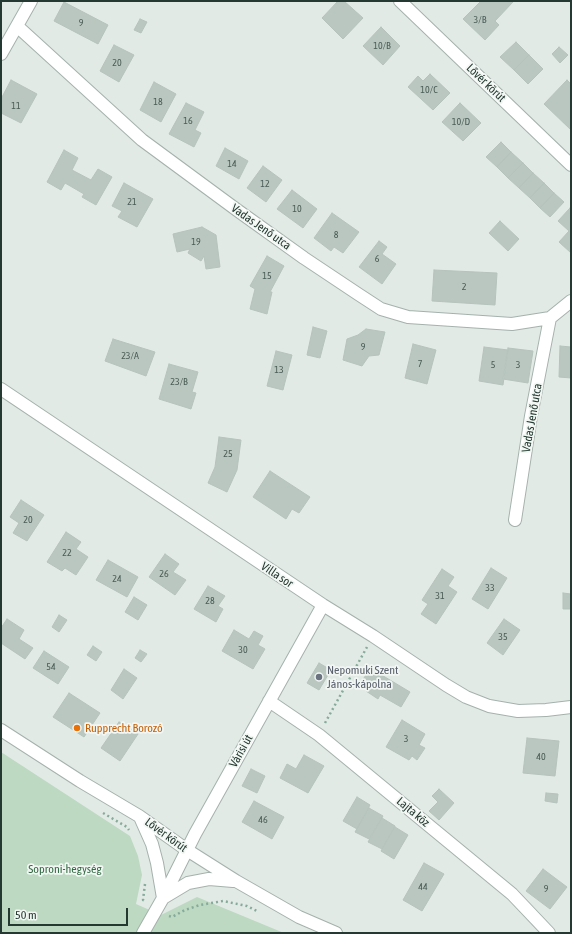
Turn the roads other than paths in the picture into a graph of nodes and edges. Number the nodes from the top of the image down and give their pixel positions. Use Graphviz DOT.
graph roads {
  1 [pos="31,1"];
  2 [pos="400,1"];
  3 [pos="17,26"];
  4 [pos="1,54"];
  5 [pos="571,165"];
  6 [pos="571,302"];
  7 [pos="550,318"];
  8 [pos="1,389"];
  9 [pos="515,520"];
  10 [pos="322,605"];
  11 [pos="268,700"];
  12 [pos="571,707"];
  13 [pos="1,730"];
  14 [pos="139,816"];
  15 [pos="187,850"];
  16 [pos="236,881"];
  17 [pos="163,898"];
  18 [pos="143,933"];
  19 [pos="336,933"];
  20 [pos="549,933"];
  1 -- 3 [label="street"];
  2 -- 5 [label="street, Lővér körút"];
  3 -- 4 [label="street"];
  3 -- 7 [label="street, Vadas Jenő utca"];
  6 -- 7 [label="street, Vadas Jenő utca"];
  7 -- 9 [label="street, Vadas Jenő utca"];
  8 -- 10 [label="street, Villa sor"];
  10 -- 11 [label="street, Várisi út"];
  10 -- 12 [label="street, Villa sor"];
  11 -- 15 [label="street, Várisi út"];
  11 -- 20 [label="street, Lajta köz"];
  13 -- 14 [label="street, Lővér körút"];
  14 -- 15 [label="street, Lővér körút"];
  14 -- 17 [label="street"];
  15 -- 16 [label="street, Lővér körút"];
  15 -- 17 [label="street, Várisi út"];
  16 -- 17 [label="street, Várisi út"];
  16 -- 19 [label="street, Lővér körút"];
  17 -- 18 [label="street, Várisi út"];
}
